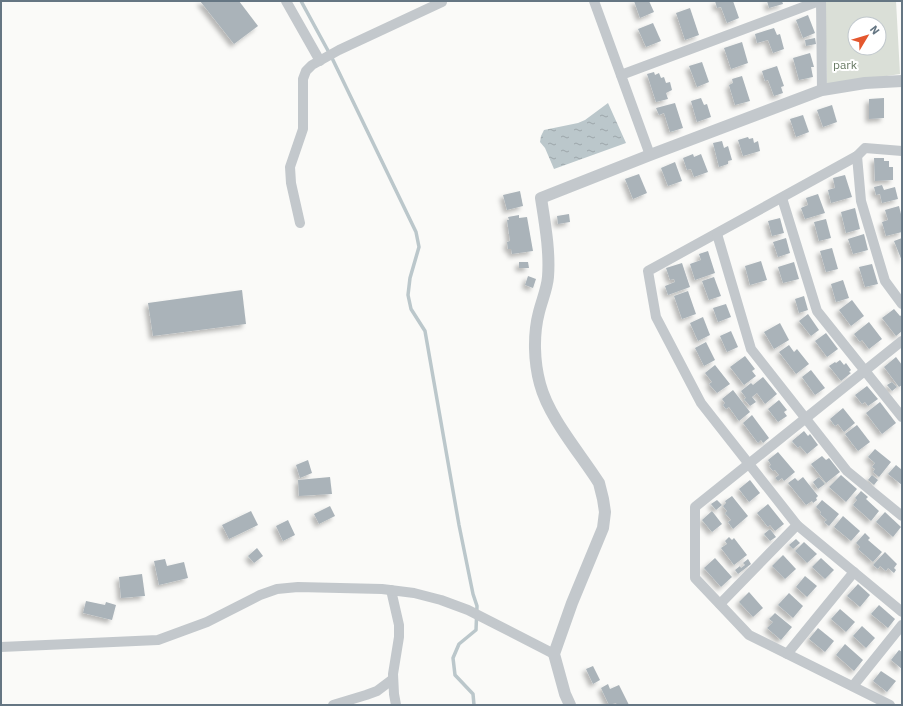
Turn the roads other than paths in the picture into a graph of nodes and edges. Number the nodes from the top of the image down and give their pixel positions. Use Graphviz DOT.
graph roads {
  1 [pos="286,1"];
  2 [pos="594,1"];
  3 [pos="820,1"];
  4 [pos="442,2"];
  5 [pos="320,61"];
  6 [pos="620,75"];
  7 [pos="902,81"];
  8 [pos="822,90"];
  9 [pos="902,151"];
  10 [pos="650,155"];
  11 [pos="857,156"];
  12 [pos="782,198"];
  13 [pos="300,223"];
  14 [pos="717,234"];
  15 [pos="902,304"];
  16 [pos="902,341"];
  17 [pos="865,371"];
  18 [pos="902,417"];
  19 [pos="806,418"];
  20 [pos="748,465"];
  21 [pos="902,516"];
  22 [pos="797,525"];
  23 [pos="854,572"];
  24 [pos="391,590"];
  25 [pos="720,604"];
  26 [pos="902,612"];
  27 [pos="902,625"];
  28 [pos="1,647"];
  29 [pos="554,654"];
  30 [pos="788,654"];
  31 [pos="393,679"];
  32 [pos="853,686"];
  33 [pos="332,705"];
  34 [pos="396,705"];
  35 [pos="570,705"];
  36 [pos="890,705"];
  1 -- 5 [label="street"];
  2 -- 6 [label="street"];
  3 -- 6 [label="street"];
  3 -- 8 [label="street"];
  4 -- 5 [label="street"];
  5 -- 13 [label="street"];
  6 -- 10 [label="street"];
  7 -- 8 [label="street"];
  8 -- 10 [label="street"];
  9 -- 11 [label="street"];
  10 -- 29 [label="street"];
  11 -- 12 [label="street"];
  11 -- 15 [label="street"];
  12 -- 14 [label="street"];
  12 -- 17 [label="street"];
  14 -- 19 [label="street"];
  14 -- 20 [label="street"];
  16 -- 17 [label="street"];
  17 -- 18 [label="street"];
  17 -- 19 [label="street"];
  19 -- 20 [label="street"];
  19 -- 21 [label="street"];
  20 -- 22 [label="street"];
  20 -- 25 [label="street"];
  22 -- 23 [label="street"];
  22 -- 25 [label="street"];
  23 -- 26 [label="street"];
  23 -- 30 [label="street"];
  24 -- 28 [label="street"];
  24 -- 29 [label="street"];
  24 -- 31 [label="street"];
  25 -- 30 [label="street"];
  27 -- 32 [label="street"];
  29 -- 35 [label="street"];
  30 -- 32 [label="street"];
  31 -- 33 [label="street"];
  31 -- 34 [label="street"];
  32 -- 36 [label="street"];
}
